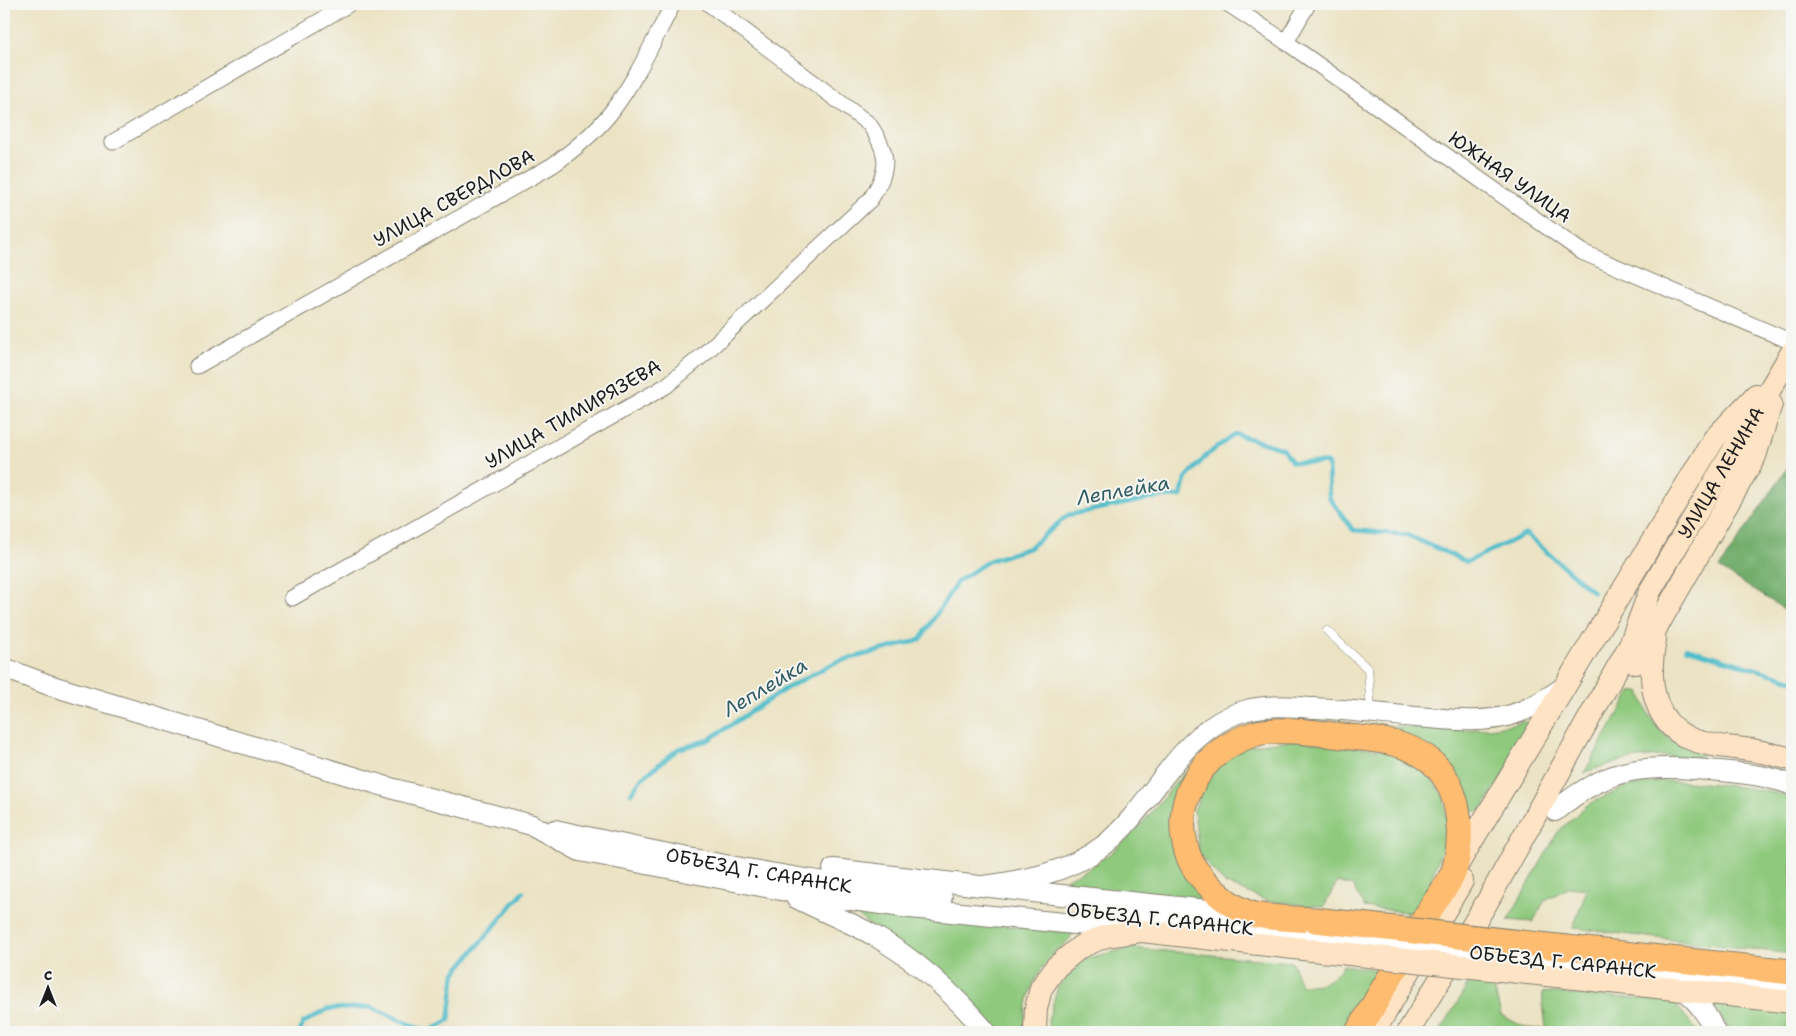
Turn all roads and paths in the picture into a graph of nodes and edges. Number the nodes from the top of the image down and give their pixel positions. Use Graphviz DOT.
graph roads {
  1 [pos="349,4"];
  2 [pos="672,4"];
  3 [pos="709,4"];
  4 [pos="1228,4"];
  5 [pos="1308,4"];
  6 [pos="1286,42"];
  7 [pos="113,142"];
  8 [pos="1792,342"];
  9 [pos="1788,360"];
  10 [pos="196,366"];
  11 [pos="1650,591"];
  12 [pos="292,598"];
  13 [pos="1658,623"];
  14 [pos="1327,631"];
  15 [pos="4,668"];
  16 [pos="1568,684"];
  17 [pos="1371,713"];
  18 [pos="1792,759"];
  19 [pos="1792,785"];
  20 [pos="1555,811"];
  21 [pos="532,825"];
  22 [pos="684,857"];
  23 [pos="1455,868"];
  24 [pos="982,886"];
  25 [pos="781,890"];
  26 [pos="1248,914"];
  27 [pos="1141,931"];
  28 [pos="1314,935"];
  29 [pos="1566,963"];
  30 [pos="1789,974"];
  31 [pos="1686,991"];
  32 [pos="1792,1002"];
  33 [pos="986,1032"];
  34 [pos="1035,1032"];
  35 [pos="1358,1032"];
  36 [pos="1374,1032"];
  37 [pos="1408,1032"];
  38 [pos="1425,1032"];
  39 [pos="1714,1032"];
  1 -- 7 [label="street"];
  2 -- 10 [label="street, УЛИЦА СВЕРДЛОВА"];
  3 -- 12 [label="street, УЛИЦА ТИМИРЯЗЕВА"];
  4 -- 6 [label="street, ЮЖНАЯ УЛИЦА"];
  5 -- 6 [label="street"];
  6 -- 8 [label="street, ЮЖНАЯ УЛИЦА"];
  9 -- 11 [label="main road, УЛИЦА ЛЕНИНА"];
  9 -- 13 [label="main road"];
  9 -- 16 [label="main road"];
  11 -- 36 [label="main road"];
  11 -- 37 [label="main road"];
  13 -- 18 [label="main road"];
  13 -- 20 [label="main road"];
  14 -- 17 [label="lane"];
  15 -- 21 [label="street"];
  16 -- 17 [label="street"];
  16 -- 23 [label="main road"];
  17 -- 24 [label="street"];
  19 -- 20 [label="street"];
  20 -- 38 [label="main road"];
  21 -- 22 [label="street, ОБЪЕЗД Г. САРАНСК"];
  21 -- 25 [label="street"];
  22 -- 24 [label="street"];
  22 -- 28 [label="street, ОБЪЕЗД Г. САРАНСК"];
  23 -- 26 [label="main road"];
  23 -- 35 [label="main road"];
  24 -- 26 [label="street"];
  25 -- 27 [label="street"];
  25 -- 33 [label="street"];
  26 -- 28 [label="main road"];
  27 -- 28 [label="main road"];
  27 -- 34 [label="main road"];
  28 -- 29 [label="main road, bridge"];
  29 -- 30 [label="main road"];
  29 -- 31 [label="main road"];
  31 -- 32 [label="main road"];
  31 -- 39 [label="street"];
}
